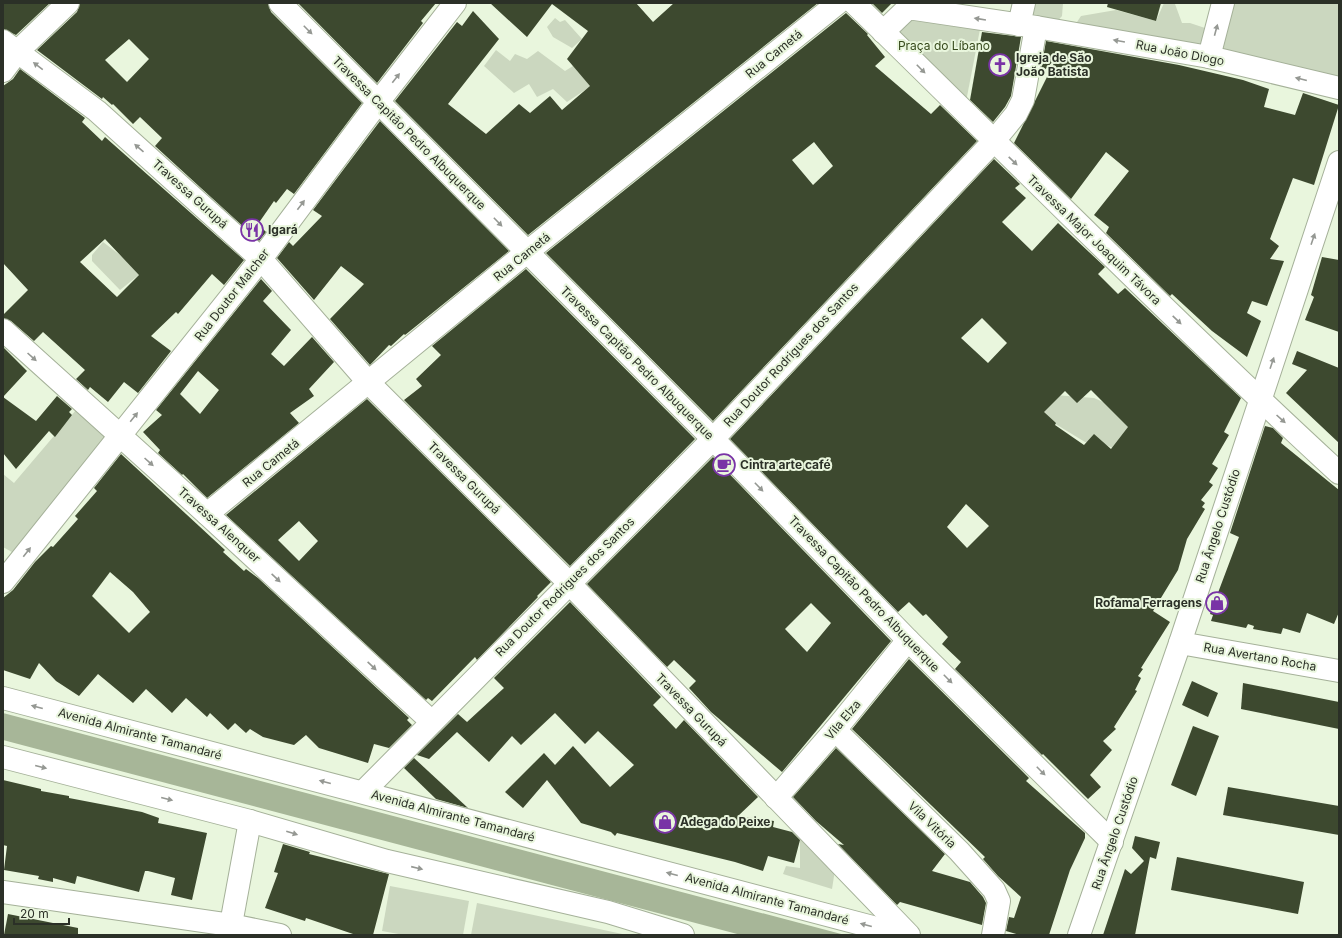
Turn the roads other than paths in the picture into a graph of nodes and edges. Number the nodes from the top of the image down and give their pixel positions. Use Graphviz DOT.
graph roads {
  1 [pos="68,3"];
  2 [pos="280,3"];
  3 [pos="455,3"];
  4 [pos="838,3"];
  5 [pos="854,3"];
  6 [pos="1024,3"];
  7 [pos="1224,3"];
  8 [pos="1027,26"];
  9 [pos="883,32"];
  10 [pos="10,46"];
  11 [pos="1209,57"];
  12 [pos="3,71"];
  13 [pos="1339,88"];
  14 [pos="379,101"];
  15 [pos="993,142"];
  16 [pos="1339,162"];
  17 [pos="527,252"];
  18 [pos="261,259"];
  19 [pos="3,330"];
  20 [pos="369,383"];
  21 [pos="1259,400"];
  22 [pos="119,436"];
  23 [pos="713,438"];
  24 [pos="1339,473"];
  25 [pos="207,514"];
  26 [pos="3,582"];
  27 [pos="569,583"];
  28 [pos="908,640"];
  29 [pos="1180,643"];
  30 [pos="1339,670"];
  31 [pos="3,698"];
  32 [pos="432,722"];
  33 [pos="835,730"];
  34 [pos="3,757"];
  35 [pos="363,792"];
  36 [pos="776,798"];
  37 [pos="250,821"];
  38 [pos="1112,842"];
  39 [pos="3,892"];
  40 [pos="230,930"];
  41 [pos="280,935"];
  42 [pos="683,935"];
  43 [pos="903,935"];
  44 [pos="909,935"];
  45 [pos="993,935"];
  46 [pos="1079,935"];
  1 -- 10 [label="street"];
  2 -- 14 [label="street, Travessa Capitão Pedro Albuquerque, one-way"];
  14 -- 3 [label="street, Rua Doutor Malcher, one-way"];
  4 -- 17 [label="street, Rua Cametá"];
  5 -- 9 [label="street, Travessa Major Joaquim Távora"];
  6 -- 8 [label="street, Rua Doutor Rodrigues dos Santos"];
  11 -- 7 [label="street, one-way"];
  8 -- 9 [label="street, Rua João Diogo, one-way"];
  11 -- 8 [label="street, Rua João Diogo, one-way"];
  8 -- 15 [label="street, Rua Doutor Rodrigues dos Santos"];
  9 -- 15 [label="street, Travessa Major Joaquim Távora, one-way"];
  10 -- 12 [label="street"];
  18 -- 10 [label="street, Travessa Gurupá, one-way"];
  13 -- 11 [label="street, Rua João Diogo, one-way"];
  14 -- 17 [label="street, Travessa Capitão Pedro Albuquerque, one-way"];
  18 -- 14 [label="street, Rua Doutor Malcher, one-way"];
  15 -- 21 [label="street, Travessa Major Joaquim Távora, one-way"];
  15 -- 23 [label="street, Rua Doutor Rodrigues dos Santos"];
  21 -- 16 [label="street, Rua Ângelo Custódio, one-way"];
  17 -- 20 [label="street, Rua Cametá"];
  17 -- 23 [label="street, Travessa Capitão Pedro Albuquerque"];
  18 -- 20 [label="street, Travessa Gurupá"];
  22 -- 18 [label="street, Rua Doutor Malcher, one-way"];
  19 -- 22 [label="street, Travessa Alenquer, one-way"];
  20 -- 25 [label="street, Rua Cametá"];
  20 -- 27 [label="street, Travessa Gurupá"];
  21 -- 24 [label="street, Travessa Major Joaquim Távora, one-way"];
  21 -- 29 [label="street, Rua Ângelo Custódio"];
  22 -- 25 [label="street, Travessa Alenquer, one-way"];
  26 -- 22 [label="street, Rua Doutor Malcher, one-way"];
  23 -- 27 [label="street, Rua Doutor Rodrigues dos Santos"];
  23 -- 28 [label="street, Travessa Capitão Pedro Albuquerque, one-way"];
  25 -- 32 [label="street, Travessa Alenquer, one-way"];
  27 -- 32 [label="street, Rua Doutor Rodrigues dos Santos"];
  27 -- 36 [label="street, Travessa Gurupá"];
  28 -- 33 [label="street, Vila Elza"];
  28 -- 38 [label="street, Travessa Capitão Pedro Albuquerque, one-way"];
  29 -- 30 [label="street, Rua Avertano Rocha"];
  29 -- 38 [label="street, Rua Ângelo Custódio"];
  35 -- 31 [label="street, Avenida Almirante Tamandaré, one-way"];
  32 -- 35 [label="street, Rua Doutor Rodrigues dos Santos"];
  33 -- 36 [label="street, Vila Elza"];
  33 -- 45 [label="street, Vila Vitória"];
  34 -- 37 [label="street, one-way"];
  43 -- 35 [label="street, Avenida Almirante Tamandaré, one-way"];
  36 -- 44 [label="street, Travessa Gurupá"];
  37 -- 40 [label="street"];
  37 -- 42 [label="street, one-way"];
  38 -- 46 [label="street, Rua Ângelo Custódio"];
  39 -- 40 [label="street"];
  40 -- 41 [label="street"];
}
